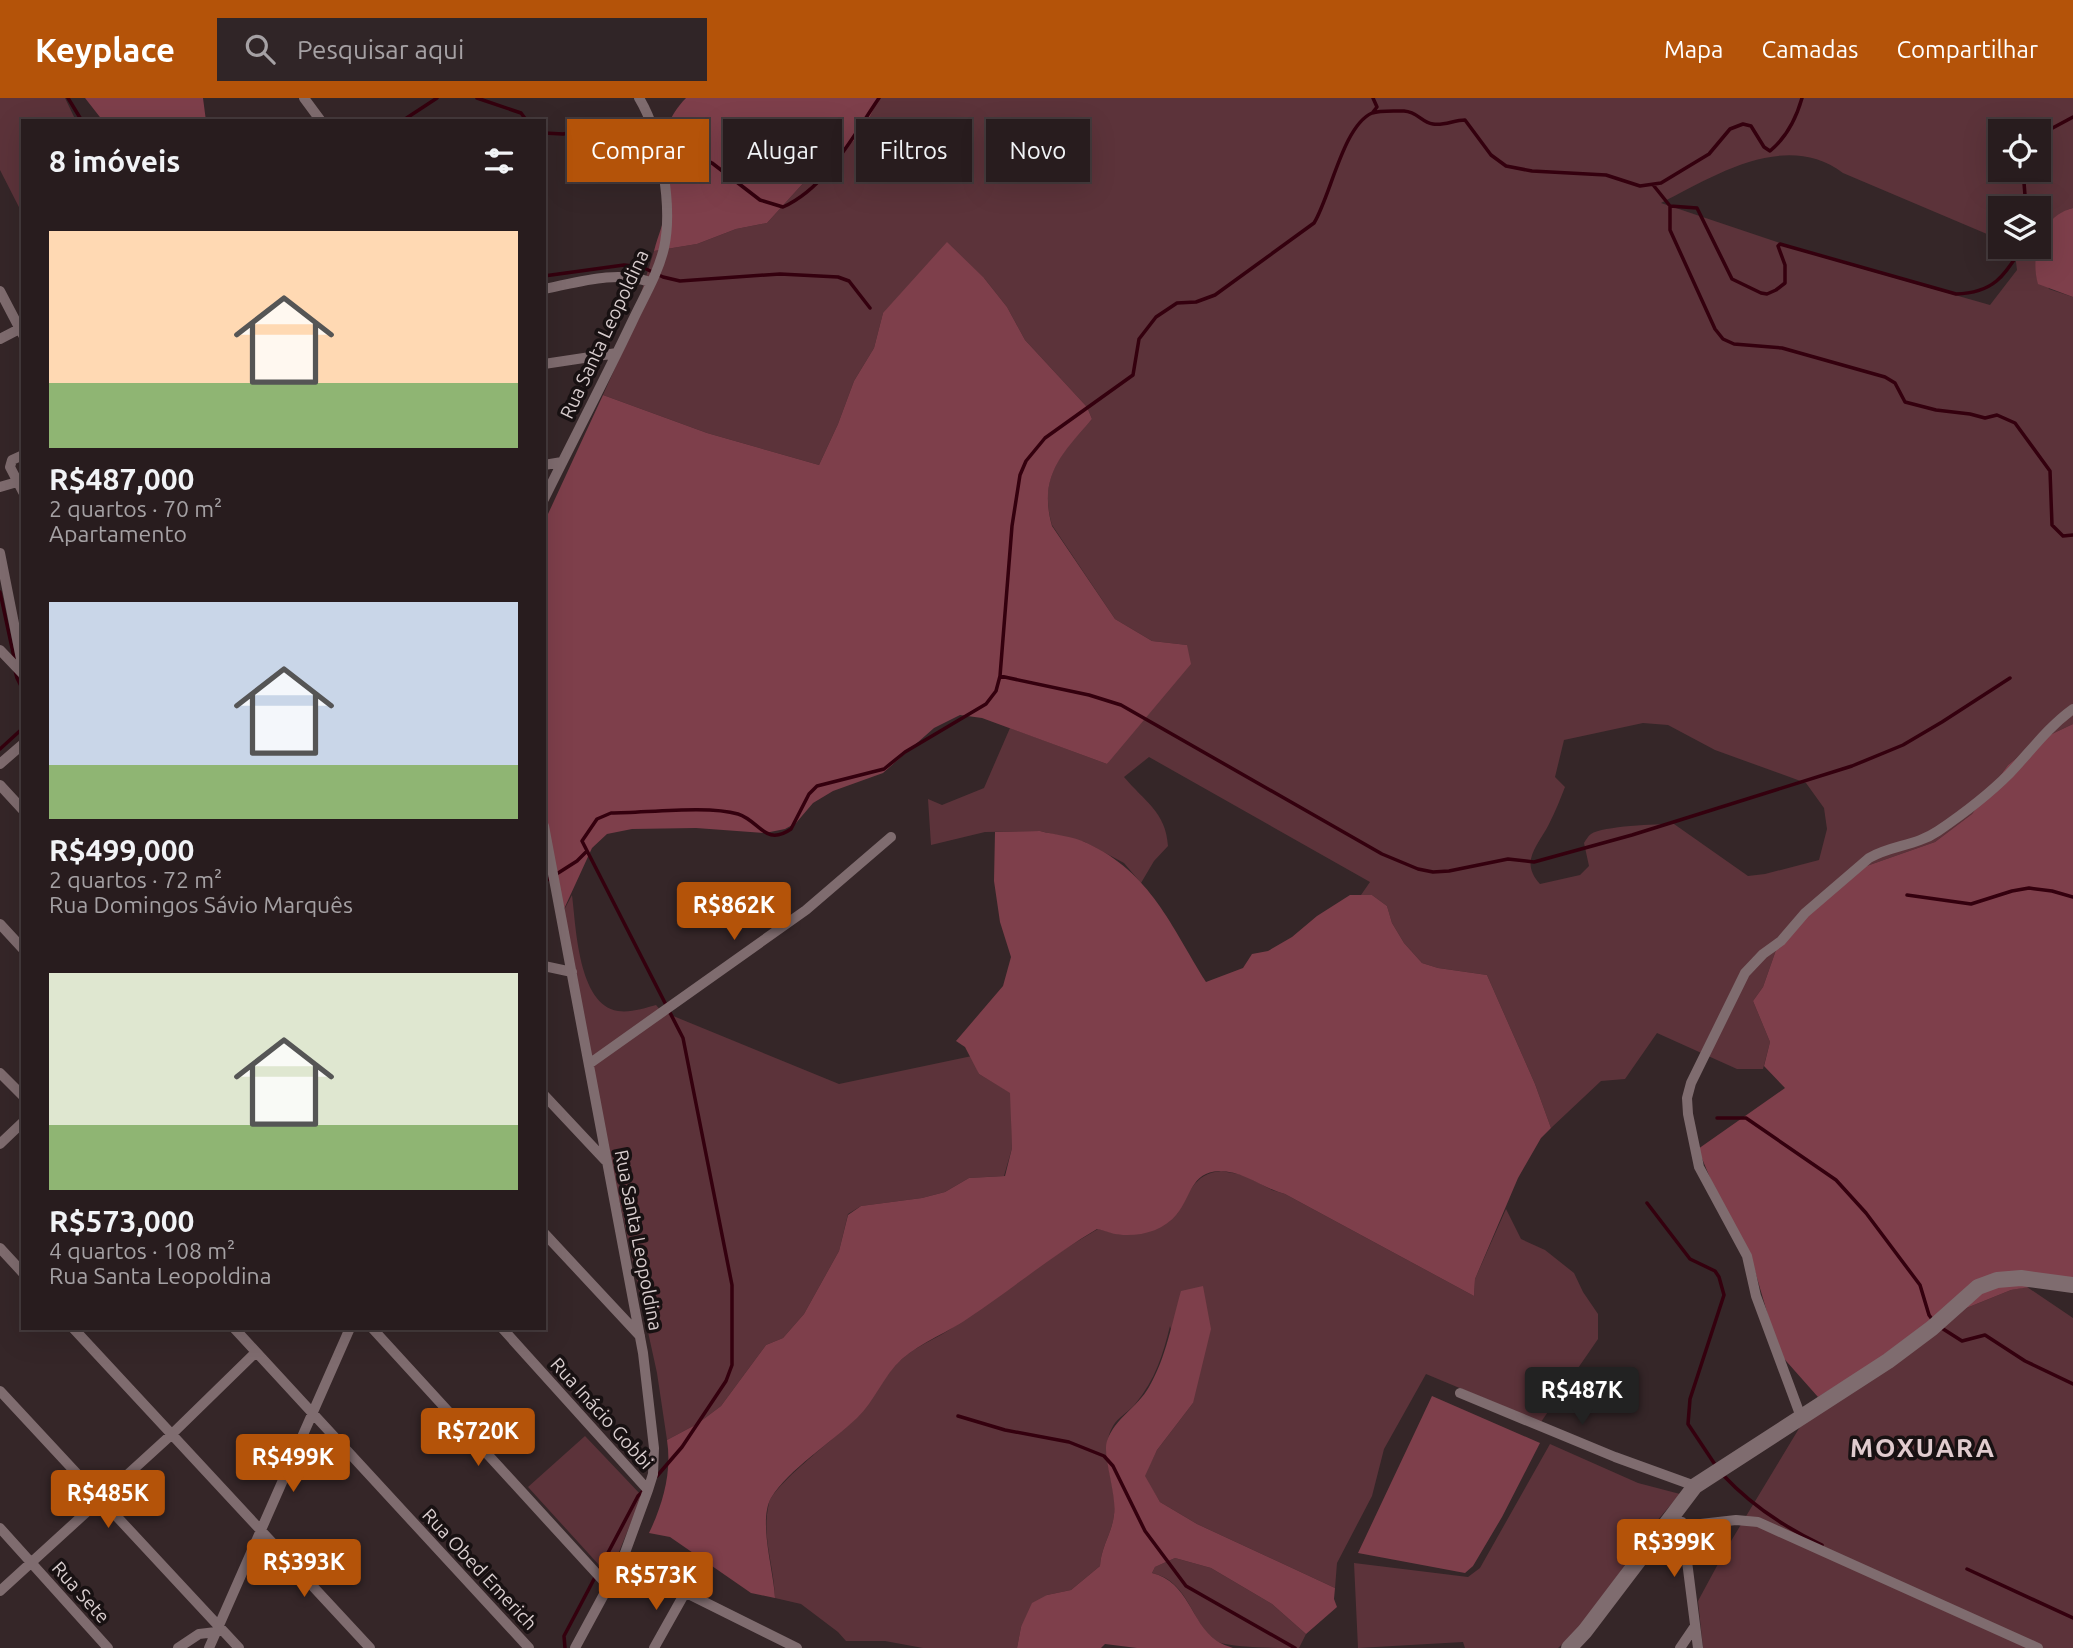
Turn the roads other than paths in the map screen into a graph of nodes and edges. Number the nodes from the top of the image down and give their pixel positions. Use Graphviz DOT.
graph roads {
  1 [pos="304,98"];
  2 [pos="639,98"];
  3 [pos="320,119"];
  4 [pos="650,282"];
  5 [pos="546,289"];
  6 [pos="0,291"];
  7 [pos="21,328"];
  8 [pos="21,330"];
  9 [pos="0,339"];
  10 [pos="617,353"];
  11 [pos="546,364"];
  12 [pos="21,456"];
  13 [pos="562,462"];
  14 [pos="546,465"];
  15 [pos="17,482"];
  16 [pos="0,487"];
  17 [pos="21,489"];
  18 [pos="546,495"];
  19 [pos="0,553"];
  20 [pos="0,650"];
  21 [pos="21,667"];
  22 [pos="21,671"];
  23 [pos="2073,709"];
  24 [pos="21,746"];
  25 [pos="0,765"];
  26 [pos="0,785"];
  27 [pos="21,808"];
  28 [pos="546,836"];
  29 [pos="891,837"];
  30 [pos="0,924"];
  31 [pos="21,948"];
  32 [pos="546,966"];
  33 [pos="572,972"];
  34 [pos="589,1064"];
  35 [pos="0,1073"];
  36 [pos="21,1094"];
  37 [pos="546,1097"];
  38 [pos="21,1124"];
  39 [pos="0,1144"];
  40 [pos="606,1161"];
  41 [pos="546,1235"];
  42 [pos="0,1248"];
  43 [pos="21,1271"];
  44 [pos="2073,1285"];
  45 [pos="76,1330"];
  46 [pos="236,1330"];
  47 [pos="349,1330"];
  48 [pos="374,1330"];
  49 [pos="504,1330"];
  50 [pos="640,1336"];
  51 [pos="256,1352"];
  52 [pos="0,1391"];
  53 [pos="1460,1394"];
  54 [pos="313,1411"];
  55 [pos="1801,1417"];
  56 [pos="171,1435"];
  57 [pos="1695,1486"];
  58 [pos="648,1490"];
  59 [pos="102,1499"];
  60 [pos="1680,1505"];
  61 [pos="1683,1526"];
  62 [pos="0,1528"];
  63 [pos="260,1529"];
  64 [pos="622,1561"];
  65 [pos="31,1562"];
  66 [pos="608,1586"];
  67 [pos="0,1591"];
  68 [pos="685,1591"];
  69 [pos="1695,1626"];
  70 [pos="217,1629"];
  71 [pos="108,1648"];
  72 [pos="178,1648"];
  73 [pos="209,1648"];
  74 [pos="239,1648"];
  75 [pos="370,1648"];
  76 [pos="529,1648"];
  77 [pos="575,1648"];
  78 [pos="654,1648"];
  79 [pos="797,1648"];
  80 [pos="1569,1648"];
  81 [pos="1680,1648"];
  82 [pos="1698,1648"];
  83 [pos="2038,1648"];
  1 -- 3 [label="street"];
  2 -- 4 [label="street, Rua Santa Leopoldina"];
  4 -- 5 [label="street"];
  4 -- 10 [label="street, Rua Santa Leopoldina"];
  6 -- 7 [label="street"];
  8 -- 9 [label="street"];
  10 -- 11 [label="street"];
  10 -- 13 [label="street, Rua Santa Leopoldina"];
  12 -- 15 [label="street"];
  13 -- 14 [label="street"];
  13 -- 18 [label="street, Rua Santa Leopoldina"];
  15 -- 16 [label="street"];
  15 -- 17 [label="street"];
  19 -- 21 [label="street"];
  20 -- 22 [label="street"];
  23 -- 55 [label="street"];
  24 -- 25 [label="street"];
  26 -- 27 [label="street"];
  28 -- 33 [label="street, Rua Santa Leopoldina"];
  29 -- 34 [label="street"];
  30 -- 31 [label="street"];
  32 -- 33 [label="street"];
  33 -- 34 [label="street, Rua Santa Leopoldina"];
  34 -- 40 [label="street, Rua Santa Leopoldina"];
  35 -- 36 [label="street"];
  37 -- 40 [label="street"];
  38 -- 39 [label="street"];
  40 -- 50 [label="street, Rua Santa Leopoldina"];
  41 -- 50 [label="street"];
  42 -- 43 [label="street"];
  44 -- 55 [label="street"];
  45 -- 56 [label="street"];
  46 -- 51 [label="street, Rua Obed Emerich"];
  47 -- 54 [label="street"];
  48 -- 66 [label="street"];
  49 -- 58 [label="street, Rua Inácio Gobbi"];
  50 -- 58 [label="street, Rua Santa Leopoldina"];
  51 -- 54 [label="street, Rua Obed Emerich"];
  51 -- 56 [label="street"];
  52 -- 59 [label="street"];
  53 -- 57 [label="street"];
  54 -- 63 [label="street"];
  54 -- 76 [label="street, Rua Obed Emerich"];
  55 -- 57 [label="street"];
  56 -- 59 [label="street"];
  56 -- 63 [label="street"];
  57 -- 60 [label="street"];
  58 -- 64 [label="street, Rua Santa Leopoldina"];
  59 -- 65 [label="street"];
  59 -- 70 [label="street"];
  60 -- 61 [label="street"];
  60 -- 80 [label="street"];
  61 -- 69 [label="street"];
  61 -- 83 [label="street"];
  62 -- 65 [label="street, Rua Sete"];
  63 -- 70 [label="street"];
  63 -- 75 [label="street"];
  64 -- 66 [label="street, Rua Santa Leopoldina"];
  64 -- 68 [label="street"];
  65 -- 67 [label="street"];
  65 -- 71 [label="street, Rua Sete"];
  66 -- 77 [label="street, Rua Santa Leopoldina"];
  68 -- 78 [label="street"];
  68 -- 79 [label="street"];
  69 -- 81 [label="street"];
  69 -- 82 [label="street"];
  70 -- 72 [label="street"];
  70 -- 73 [label="street"];
  70 -- 74 [label="street"];
}
